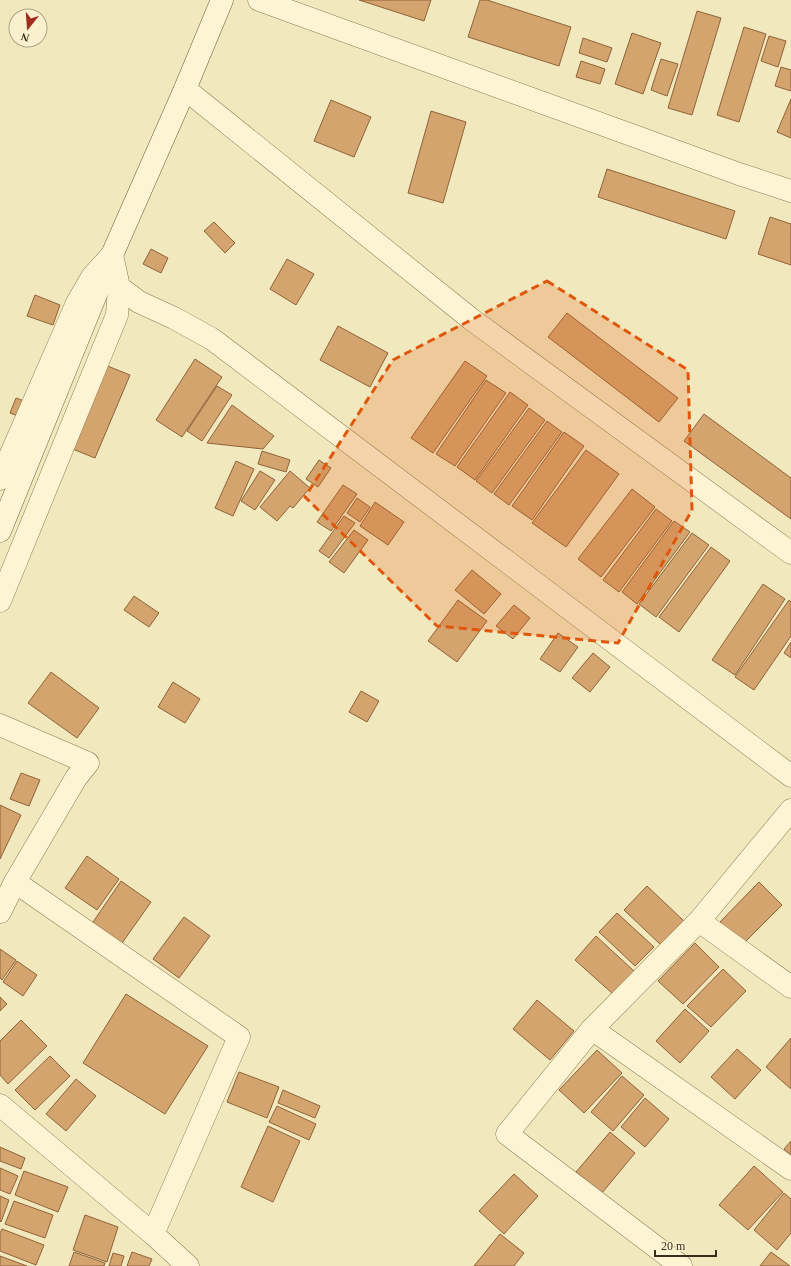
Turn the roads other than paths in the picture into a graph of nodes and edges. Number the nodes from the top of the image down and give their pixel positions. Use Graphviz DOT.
graph roads {
  1 [pos="222,0"];
  2 [pos="259,0"];
  3 [pos="185,89"];
  4 [pos="791,191"];
  5 [pos="112,255"];
  6 [pos="119,287"];
  7 [pos="0,479"];
  8 [pos="0,531"];
  9 [pos="791,553"];
  10 [pos="0,601"];
  11 [pos="0,725"];
  12 [pos="791,776"];
  13 [pos="791,810"];
  14 [pos="15,882"];
  15 [pos="0,912"];
  16 [pos="699,921"];
  17 [pos="791,987"];
  18 [pos="592,1029"];
  19 [pos="0,1105"];
  20 [pos="791,1169"];
  21 [pos="153,1234"];
  22 [pos="188,1266"];
  23 [pos="681,1266"];
  1 -- 3 [label="street"];
  2 -- 4 [label="street"];
  3 -- 5 [label="street"];
  3 -- 9 [label="street"];
  5 -- 6 [label="street"];
  5 -- 7 [label="street"];
  5 -- 8 [label="street"];
  6 -- 10 [label="street"];
  6 -- 12 [label="street"];
  11 -- 14 [label="street"];
  13 -- 16 [label="street"];
  14 -- 15 [label="street"];
  14 -- 21 [label="street"];
  16 -- 17 [label="street"];
  16 -- 18 [label="street"];
  18 -- 20 [label="street"];
  18 -- 23 [label="street"];
  19 -- 21 [label="street"];
  21 -- 22 [label="street"];
}
